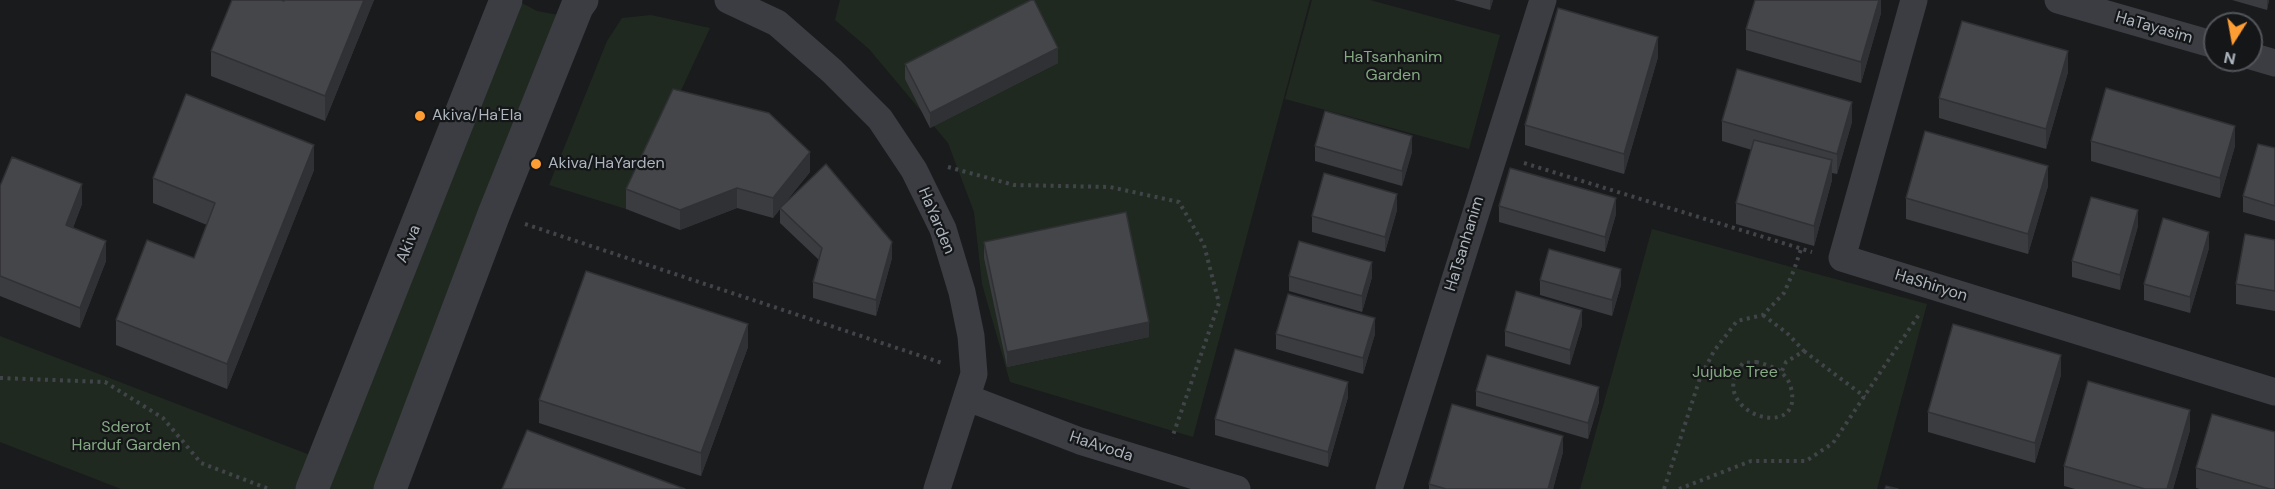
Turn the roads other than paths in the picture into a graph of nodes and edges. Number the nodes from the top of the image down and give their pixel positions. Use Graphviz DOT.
graph roads {
  1 [pos="506,0"];
  2 [pos="582,0"];
  3 [pos="728,0"];
  4 [pos="1543,0"];
  5 [pos="1914,0"];
  6 [pos="2058,0"];
  7 [pos="750,7"];
  8 [pos="2203,42"];
  9 [pos="971,386"];
  10 [pos="2275,392"];
  11 [pos="312,489"];
  12 [pos="390,489"];
  13 [pos="937,489"];
  14 [pos="1237,489"];
  15 [pos="1389,489"];
  1 -- 11 [label="street, Akiva"];
  2 -- 12 [label="street"];
  3 -- 7 [label="street, HaYarden"];
  4 -- 15 [label="street, HaTsanhanim"];
  5 -- 10 [label="street, HaShiryon"];
  6 -- 8 [label="street, HaTayasim"];
  7 -- 9 [label="street, HaYarden"];
  9 -- 13 [label="street, HaYarden"];
  9 -- 14 [label="street, HaAvoda"];
}
